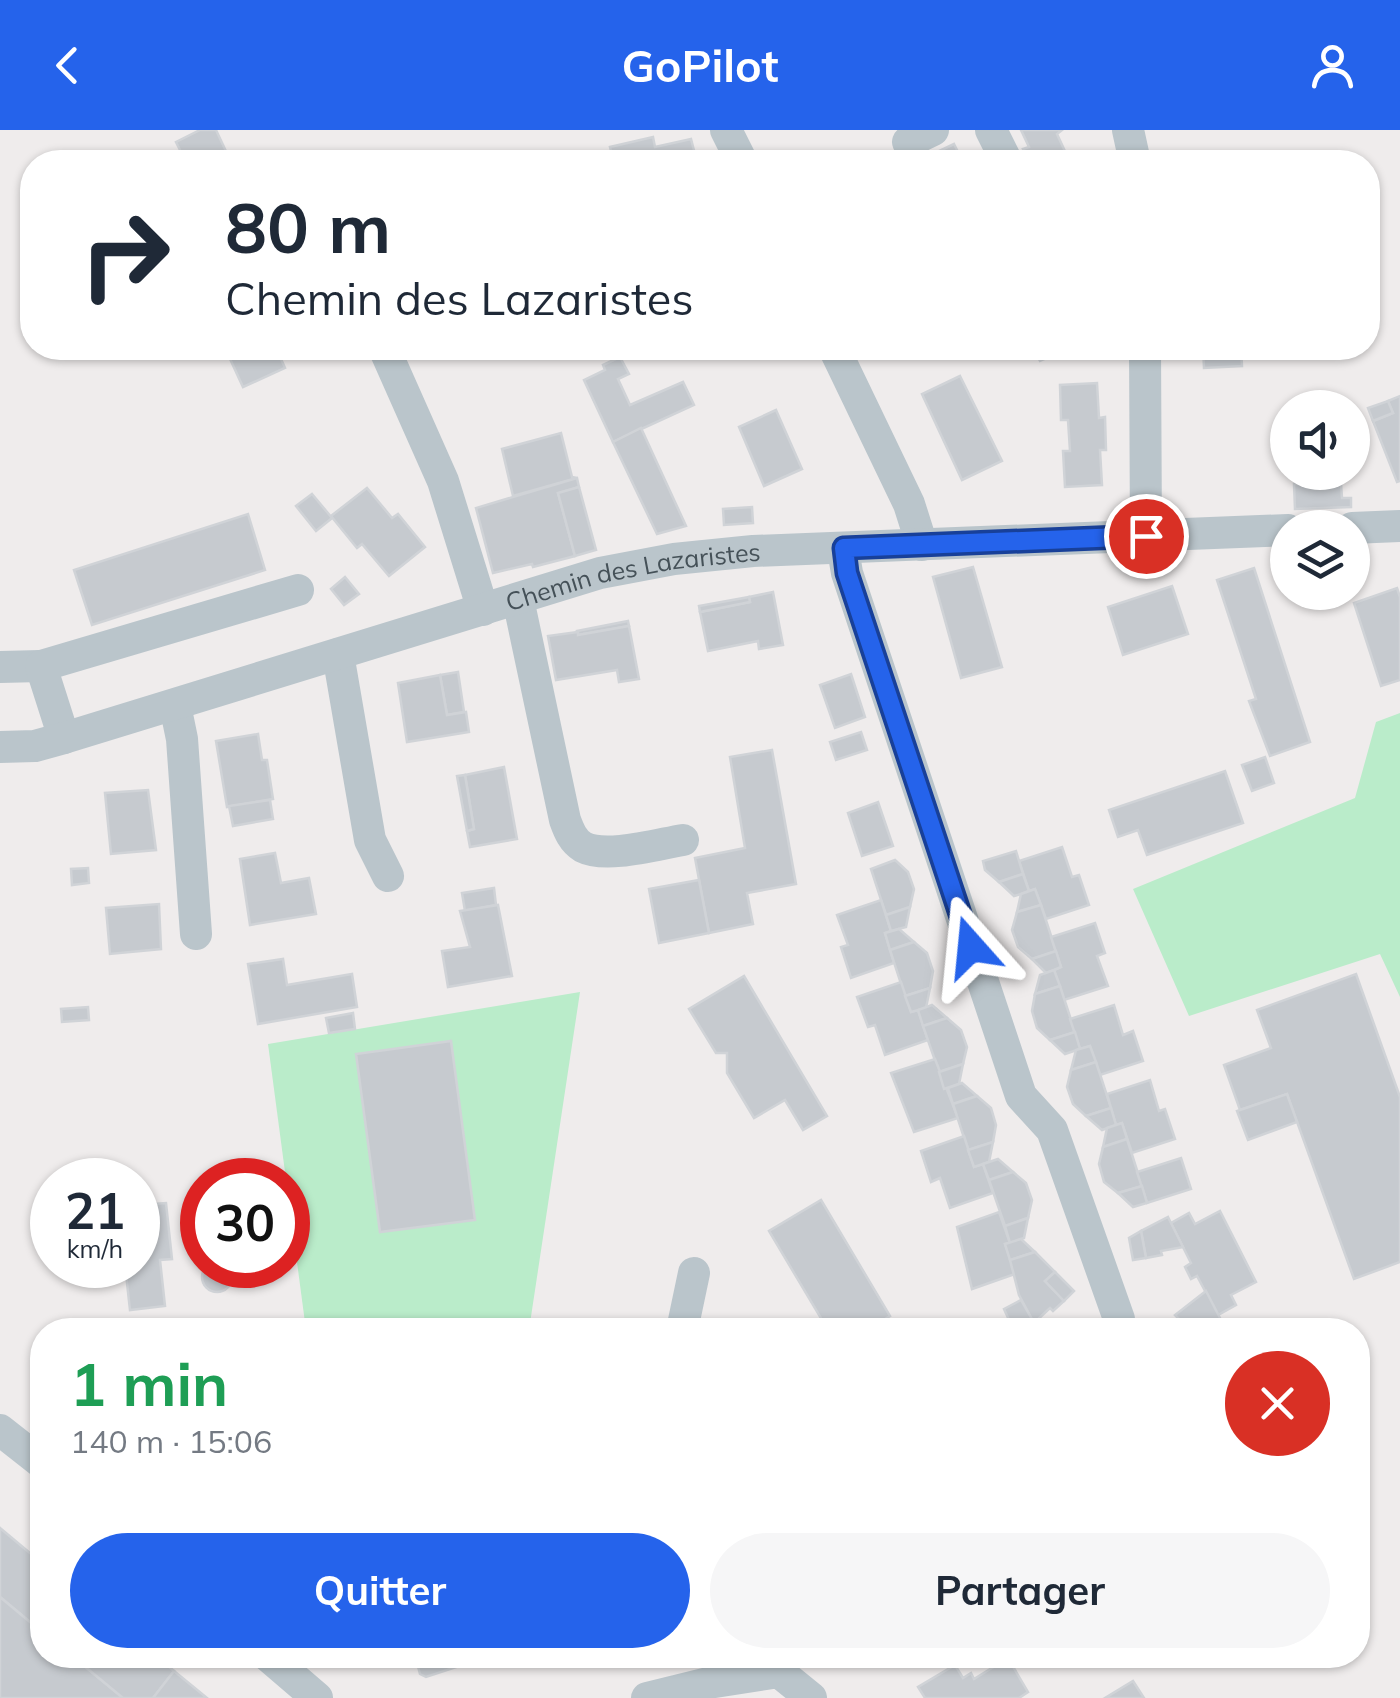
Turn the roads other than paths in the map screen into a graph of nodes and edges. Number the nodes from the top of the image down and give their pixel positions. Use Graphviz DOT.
graph roads {
  1 [pos="389,360"];
  2 [pos="840,360"];
  3 [pos="1146,360"];
  4 [pos="1400,526"];
  5 [pos="1370,527"];
  6 [pos="1270,531"];
  7 [pos="1146,536"];
  8 [pos="922,545"];
  9 [pos="844,548"];
  10 [pos="298,590"];
  11 [pos="518,599"];
  12 [pos="482,610"];
  13 [pos="338,654"];
  14 [pos="41,666"];
  15 [pos="0,667"];
  16 [pos="175,705"];
  17 [pos="64,738"];
  18 [pos="0,748"];
  19 [pos="683,840"];
  20 [pos="388,876"];
  21 [pos="196,934"];
  22 [pos="694,1273"];
  23 [pos="685,1318"];
  24 [pos="1119,1318"];
  25 [pos="0,1430"];
  26 [pos="30,1454"];
  27 [pos="282,1668"];
  28 [pos="762,1668"];
  29 [pos="781,1668"];
  30 [pos="318,1698"];
  31 [pos="646,1698"];
  32 [pos="811,1698"];
  1 -- 12 [label="street"];
  2 -- 8 [label="street"];
  3 -- 7 [label="street"];
  4 -- 5 [label="street"];
  6 -- 7 [label="street, Chemin des Lazaristes"];
  7 -- 8 [label="street, Chemin des Lazaristes"];
  8 -- 9 [label="street, Chemin des Lazaristes"];
  9 -- 11 [label="street, Chemin des Lazaristes"];
  9 -- 24 [label="street"];
  10 -- 14 [label="street"];
  11 -- 12 [label="street, Chemin des Lazaristes"];
  11 -- 19 [label="street"];
  12 -- 13 [label="street, Chemin des Lazaristes"];
  13 -- 16 [label="street, Chemin des Lazaristes"];
  13 -- 20 [label="street"];
  14 -- 15 [label="street"];
  14 -- 17 [label="street"];
  16 -- 17 [label="street, Chemin des Lazaristes"];
  16 -- 21 [label="street"];
  17 -- 18 [label="street, Chemin des Lazaristes"];
  22 -- 23 [label="street"];
  25 -- 26 [label="street"];
  27 -- 30 [label="street"];
  28 -- 31 [label="street"];
  29 -- 32 [label="street"];
}
